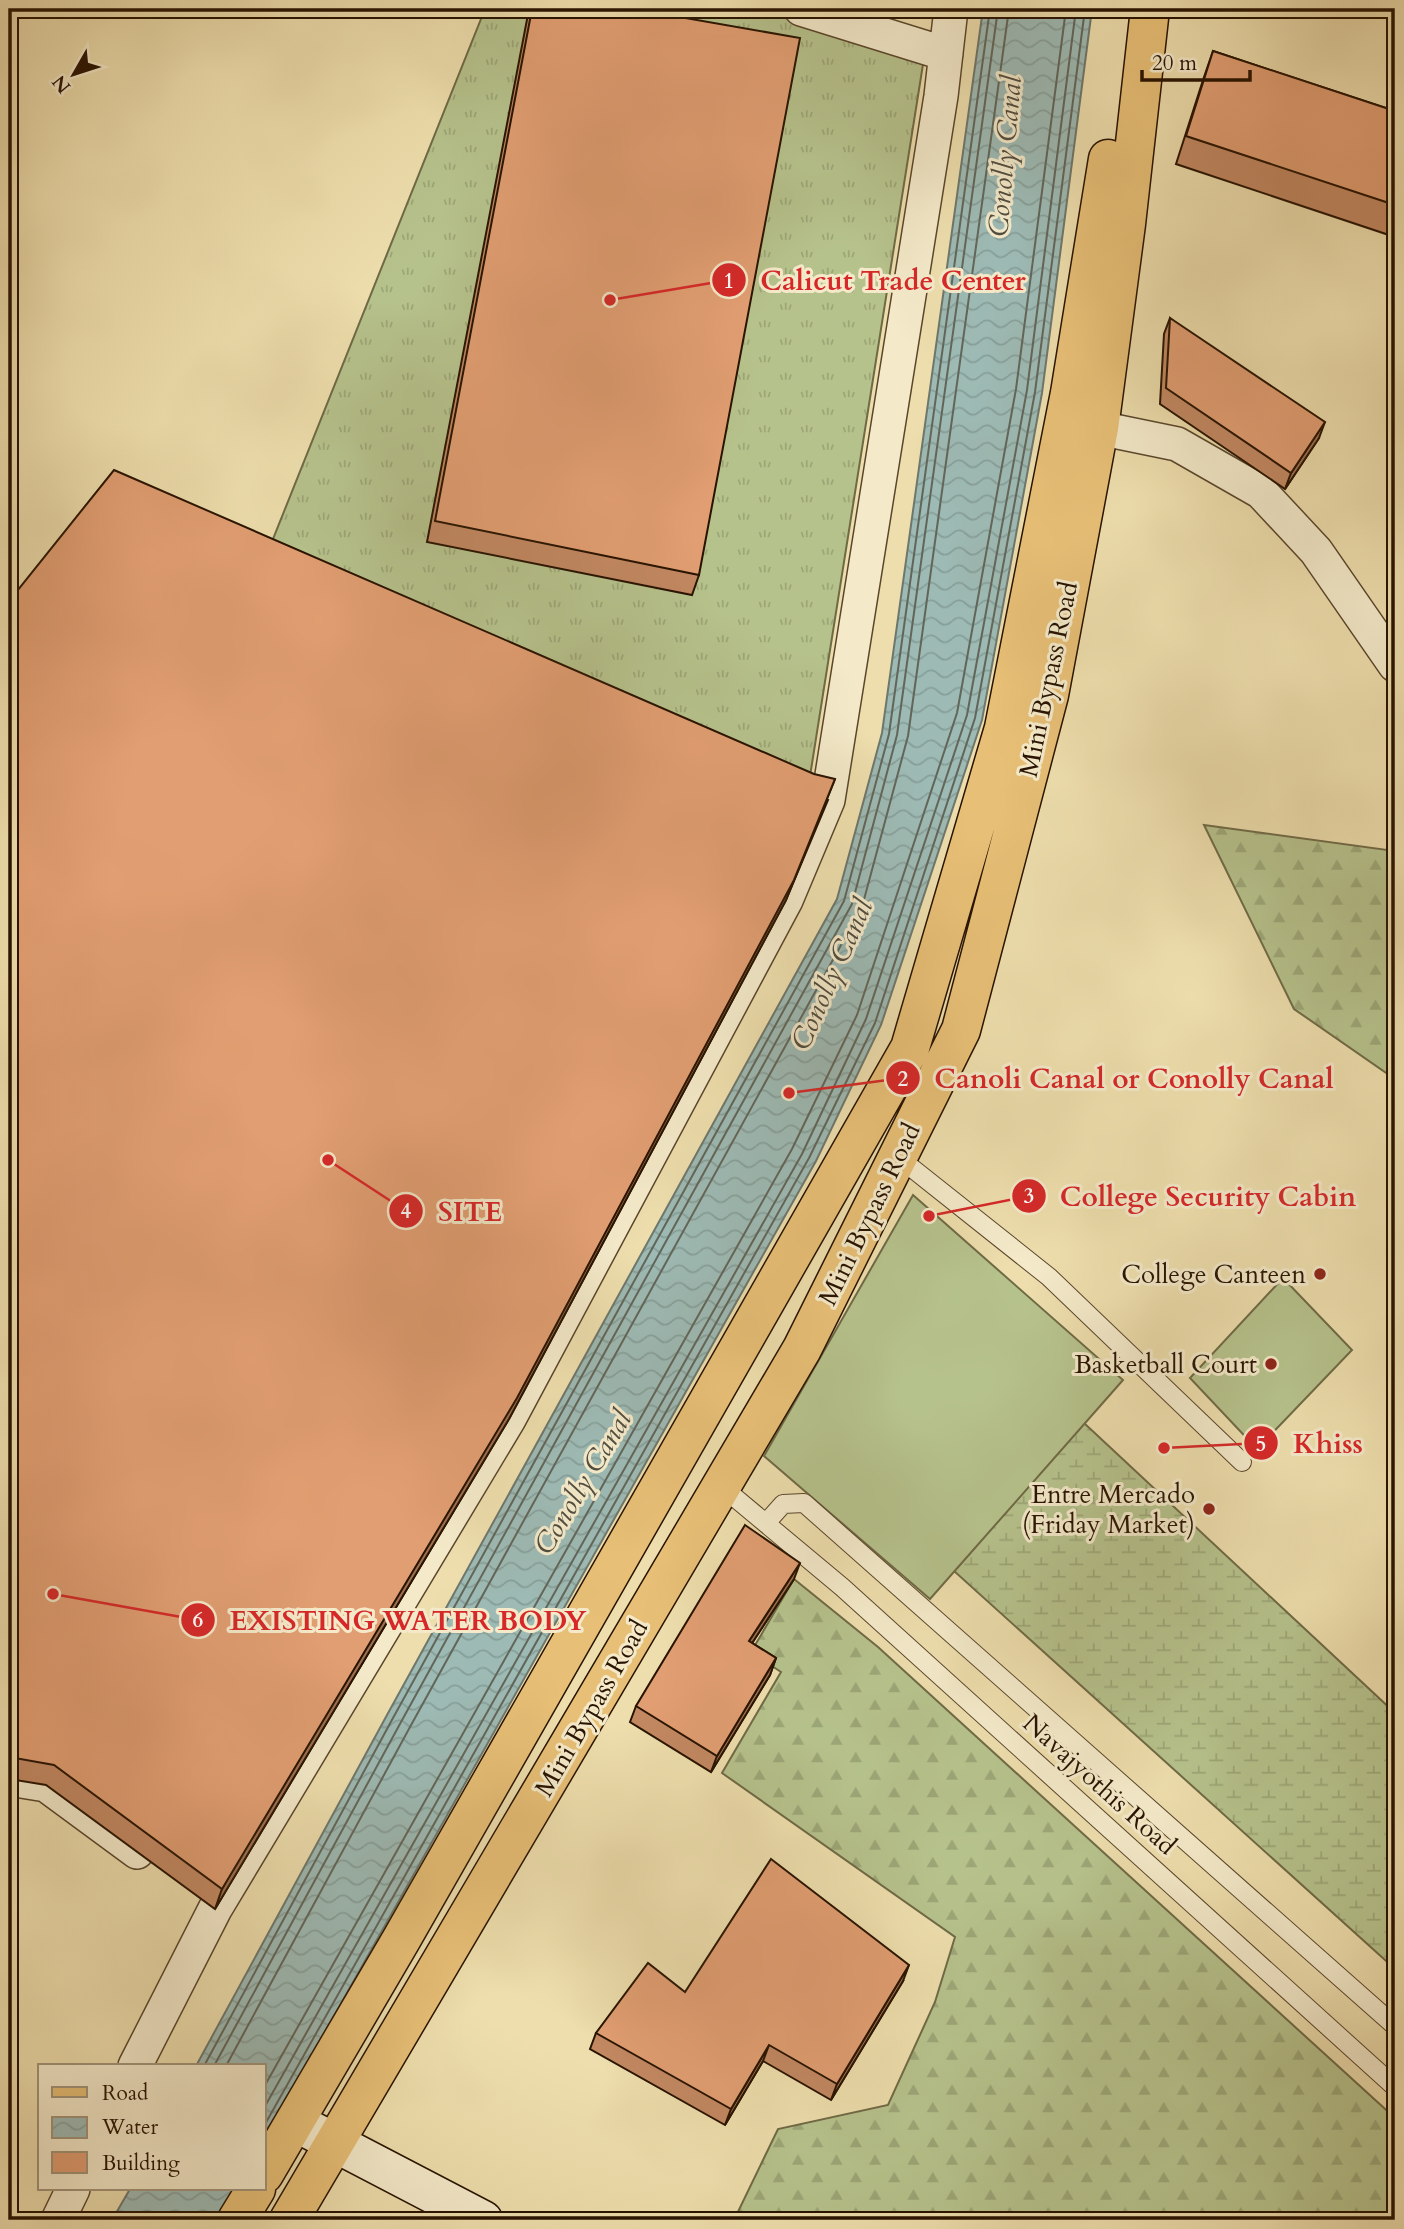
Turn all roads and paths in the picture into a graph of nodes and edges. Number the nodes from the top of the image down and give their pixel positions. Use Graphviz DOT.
graph roads {
  1 [pos="801,9"];
  2 [pos="951,9"];
  3 [pos="1130,9"];
  4 [pos="1150,9"];
  5 [pos="946,54"];
  6 [pos="1099,428"];
  7 [pos="1395,665"];
  8 [pos="898,1157"];
  9 [pos="1242,1462"];
  10 [pos="721,1486"];
  11 [pos="766,1523"];
  12 [pos="9,1779"];
  13 [pos="158,1868"];
  14 [pos="1395,2026"];
  15 [pos="136,2064"];
  16 [pos="1395,2087"];
  17 [pos="295,2122"];
  18 [pos="335,2144"];
  19 [pos="266,2171"];
  20 [pos="73,2190"];
  21 [pos="255,2190"];
  22 [pos="58,2220"];
  23 [pos="237,2220"];
  24 [pos="289,2220"];
  25 [pos="483,2220"];
  1 -- 5 [label="street"];
  2 -- 5 [label="street"];
  3 -- 17 [label="main road, Mini Bypass Road"];
  4 -- 6 [label="main road, Mini Bypass Road"];
  5 -- 15 [label="street"];
  6 -- 7 [label="street"];
  6 -- 8 [label="main road, Mini Bypass Road"];
  8 -- 9 [label="lane"];
  8 -- 10 [label="main road, Mini Bypass Road"];
  10 -- 11 [label="lane, Navajyothis Road"];
  10 -- 18 [label="main road, Mini Bypass Road"];
  11 -- 14 [label="lane, Navajyothis Road"];
  11 -- 16 [label="lane, Navajyothis Road"];
  12 -- 13 [label="street"];
  17 -- 18 [label="street"];
  17 -- 19 [label="main road, Mini Bypass Road"];
  18 -- 24 [label="main road, Mini Bypass Road"];
  18 -- 25 [label="street"];
  20 -- 22 [label="street"];
  21 -- 23 [label="main road"];
}
